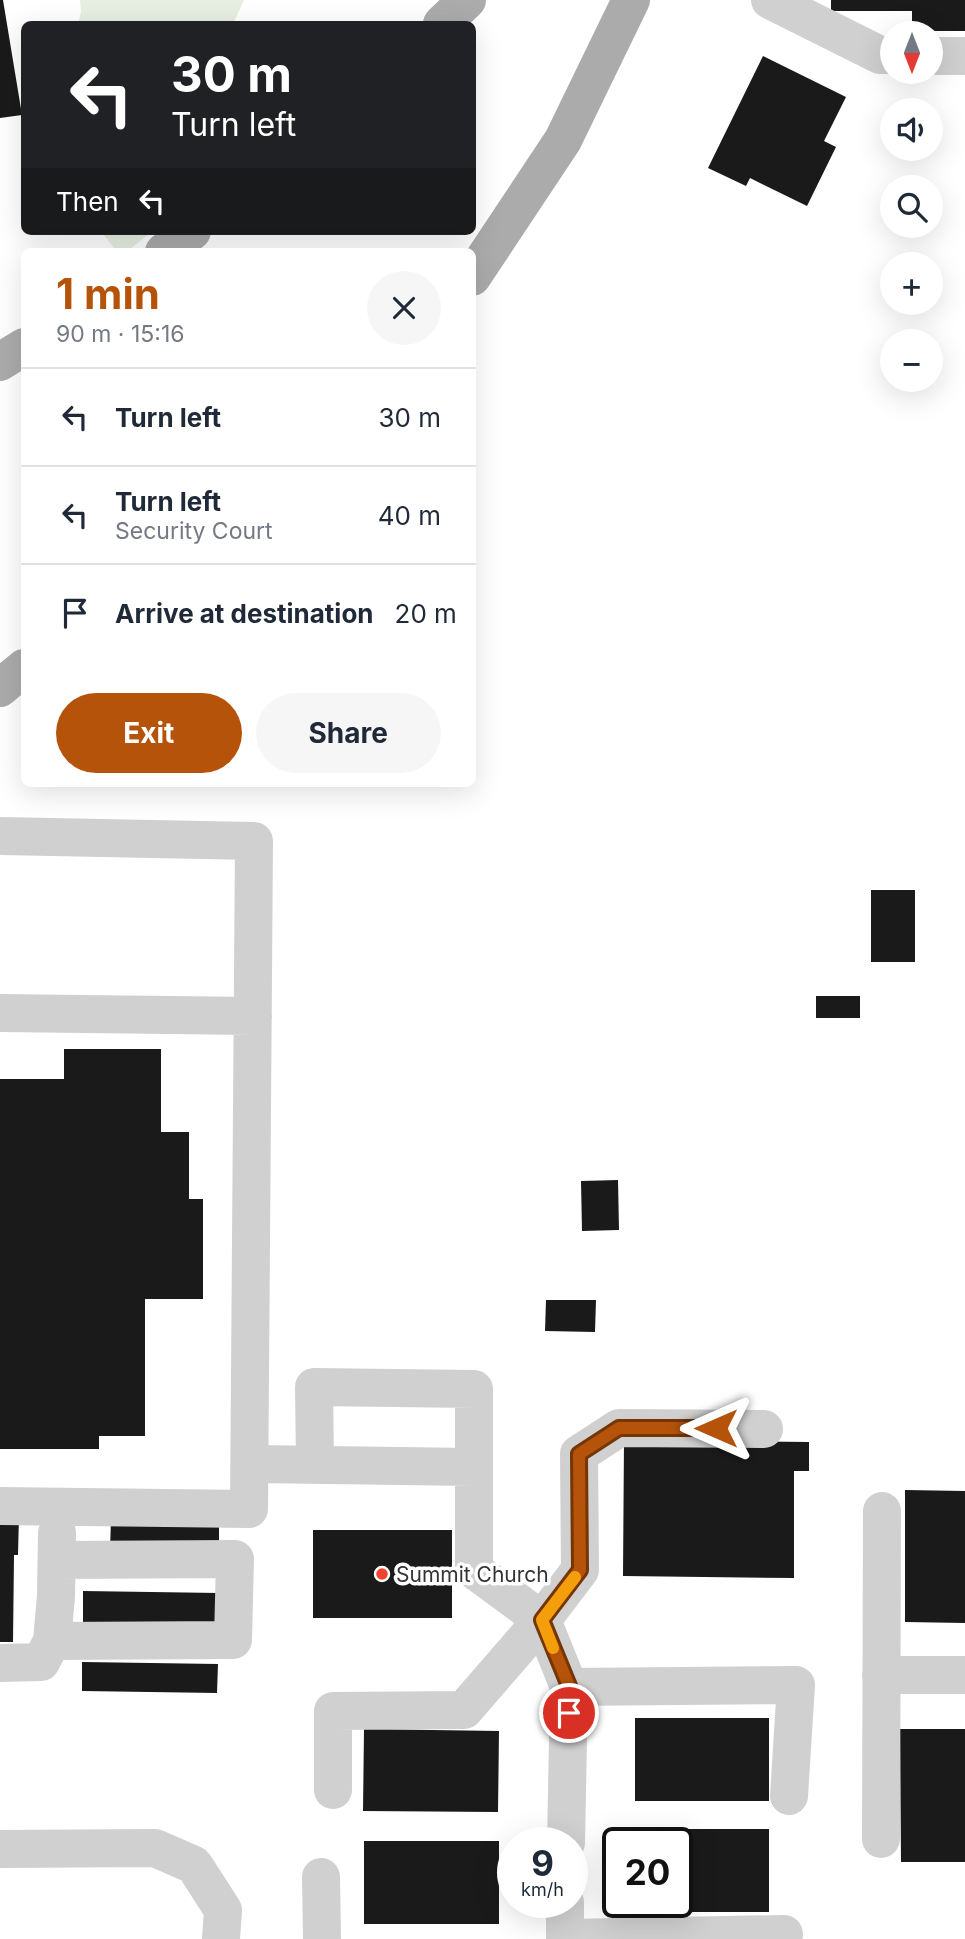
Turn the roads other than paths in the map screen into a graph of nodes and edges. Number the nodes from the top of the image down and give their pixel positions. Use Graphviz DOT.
graph roads {
  1 [pos="467,0"];
  2 [pos="631,0"];
  3 [pos="770,0"];
  4 [pos="445,21"];
  5 [pos="880,55"];
  6 [pos="943,56"];
  7 [pos="965,56"];
  8 [pos="187,235"];
  9 [pos="169,248"];
  10 [pos="476,271"];
  11 [pos="21,348"];
  12 [pos="0,362"];
  13 [pos="21,670"];
  14 [pos="0,688"];
  15 [pos="0,836"];
  16 [pos="0,1013"];
  17 [pos="253,1016"];
  18 [pos="764,1429"];
  19 [pos="250,1464"];
  20 [pos="315,1465"];
  21 [pos="473,1467"];
  22 [pos="0,1506"];
  23 [pos="57,1507"];
  24 [pos="882,1511"];
  25 [pos="57,1560"];
  26 [pos="542,1620"];
  27 [pos="52,1641"];
  28 [pos="0,1663"];
  29 [pos="881,1675"];
  30 [pos="965,1675"];
  31 [pos="569,1686"];
  32 [pos="332,1790"];
  33 [pos="789,1796"];
  34 [pos="566,1827"];
  35 [pos="881,1839"];
  36 [pos="0,1849"];
  37 [pos="321,1877"];
  38 [pos="565,1918"];
  39 [pos="784,1934"];
  40 [pos="221,1939"];
  41 [pos="322,1939"];
  42 [pos="565,1939"];
  1 -- 4 [label="main road"];
  2 -- 10 [label="main road"];
  3 -- 5 [label="street"];
  6 -- 7 [label="street"];
  8 -- 9 [label="main road"];
  11 -- 12 [label="main road"];
  13 -- 14 [label="main road"];
  15 -- 17 [label="street"];
  16 -- 17 [label="street"];
  17 -- 19 [label="street"];
  18 -- 26 [label="street"];
  19 -- 20 [label="street"];
  19 -- 23 [label="street"];
  20 -- 21 [label="street"];
  20 -- 21 [label="street"];
  21 -- 26 [label="street"];
  22 -- 23 [label="street"];
  23 -- 25 [label="street"];
  24 -- 29 [label="street"];
  25 -- 27 [label="street"];
  25 -- 27 [label="street"];
  26 -- 31 [label="street"];
  26 -- 32 [label="street"];
  27 -- 28 [label="street"];
  29 -- 30 [label="street"];
  29 -- 35 [label="street"];
  31 -- 33 [label="street"];
  31 -- 34 [label="street"];
  36 -- 40 [label="street"];
  37 -- 41 [label="street"];
  38 -- 42 [label="street"];
  39 -- 42 [label="street"];
}
